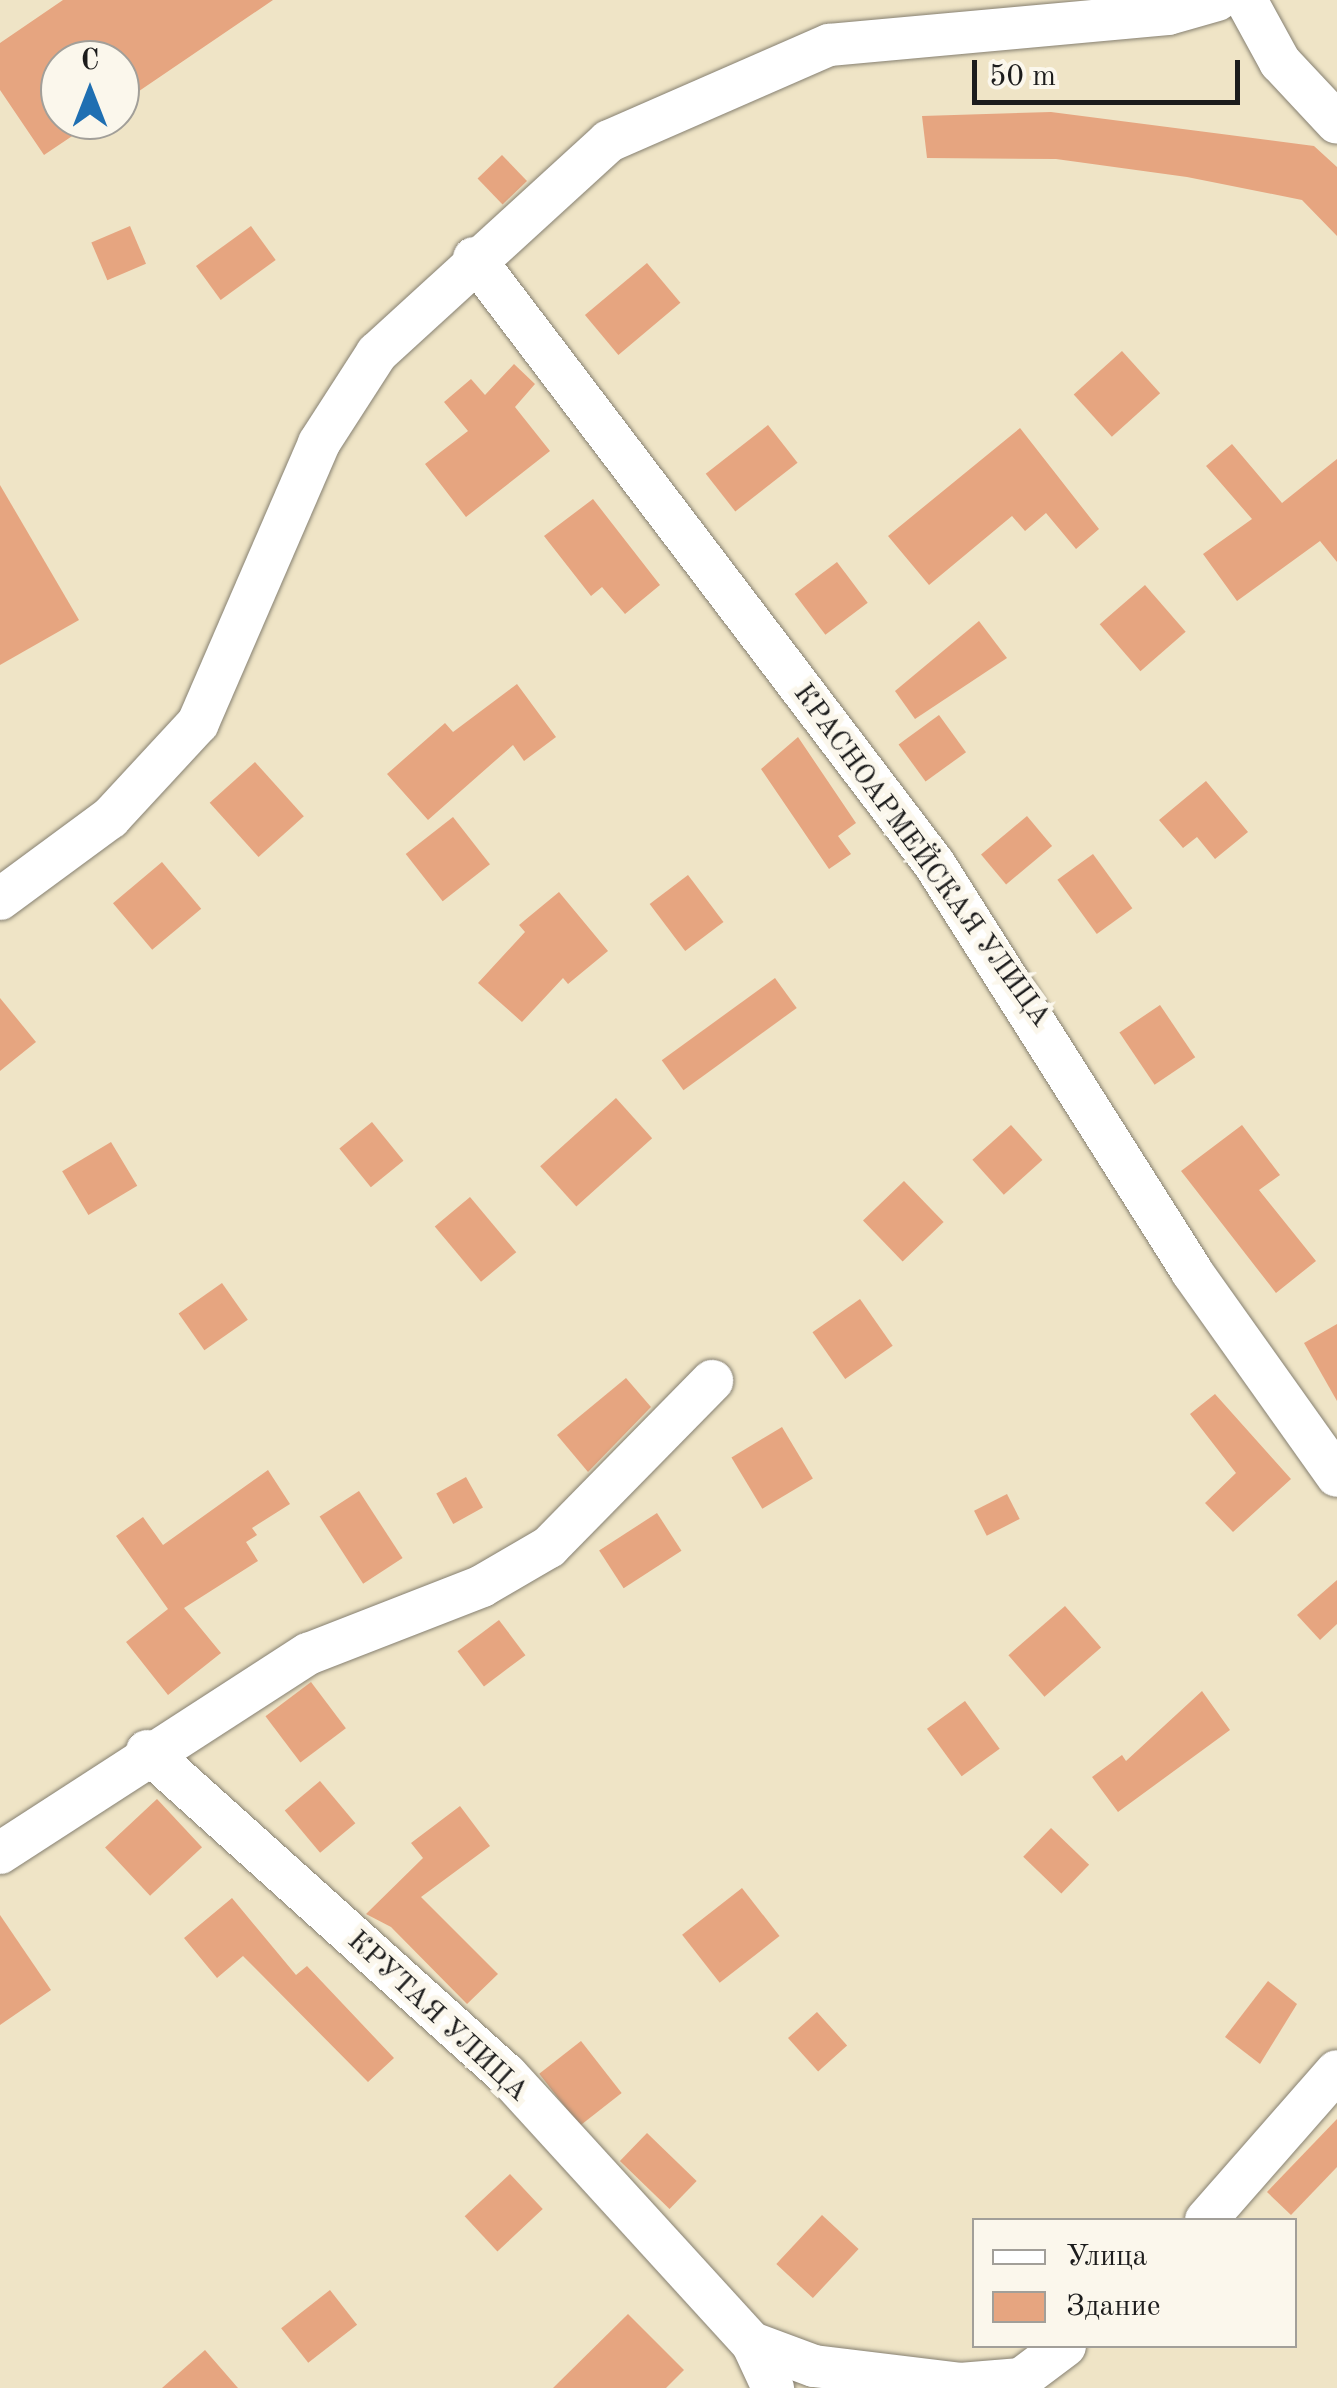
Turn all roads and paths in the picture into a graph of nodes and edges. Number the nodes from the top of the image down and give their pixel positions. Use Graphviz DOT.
graph roads {
  1 [pos="1217,0"];
  2 [pos="1246,0"];
  3 [pos="1337,123"];
  4 [pos="474,258"];
  5 [pos="0,899"];
  6 [pos="712,1381"];
  7 [pos="1337,1476"];
  8 [pos="147,1752"];
  9 [pos="0,1853"];
  10 [pos="1337,2072"];
  11 [pos="1208,2218"];
  12 [pos="752,2342"];
  13 [pos="1062,2348"];
  14 [pos="773,2388"];
  1 -- 4 [label="street"];
  2 -- 3 [label="street"];
  4 -- 5 [label="street"];
  4 -- 7 [label="street, КРАСНОАРМЕЙСКАЯ УЛИЦА"];
  6 -- 8 [label="street"];
  8 -- 9 [label="street"];
  8 -- 12 [label="street, КРУТАЯ УЛИЦА"];
  10 -- 11 [label="street"];
  12 -- 13 [label="street, КРУТАЯ УЛИЦА"];
  12 -- 14 [label="street, КРУТАЯ УЛИЦА"];
}
